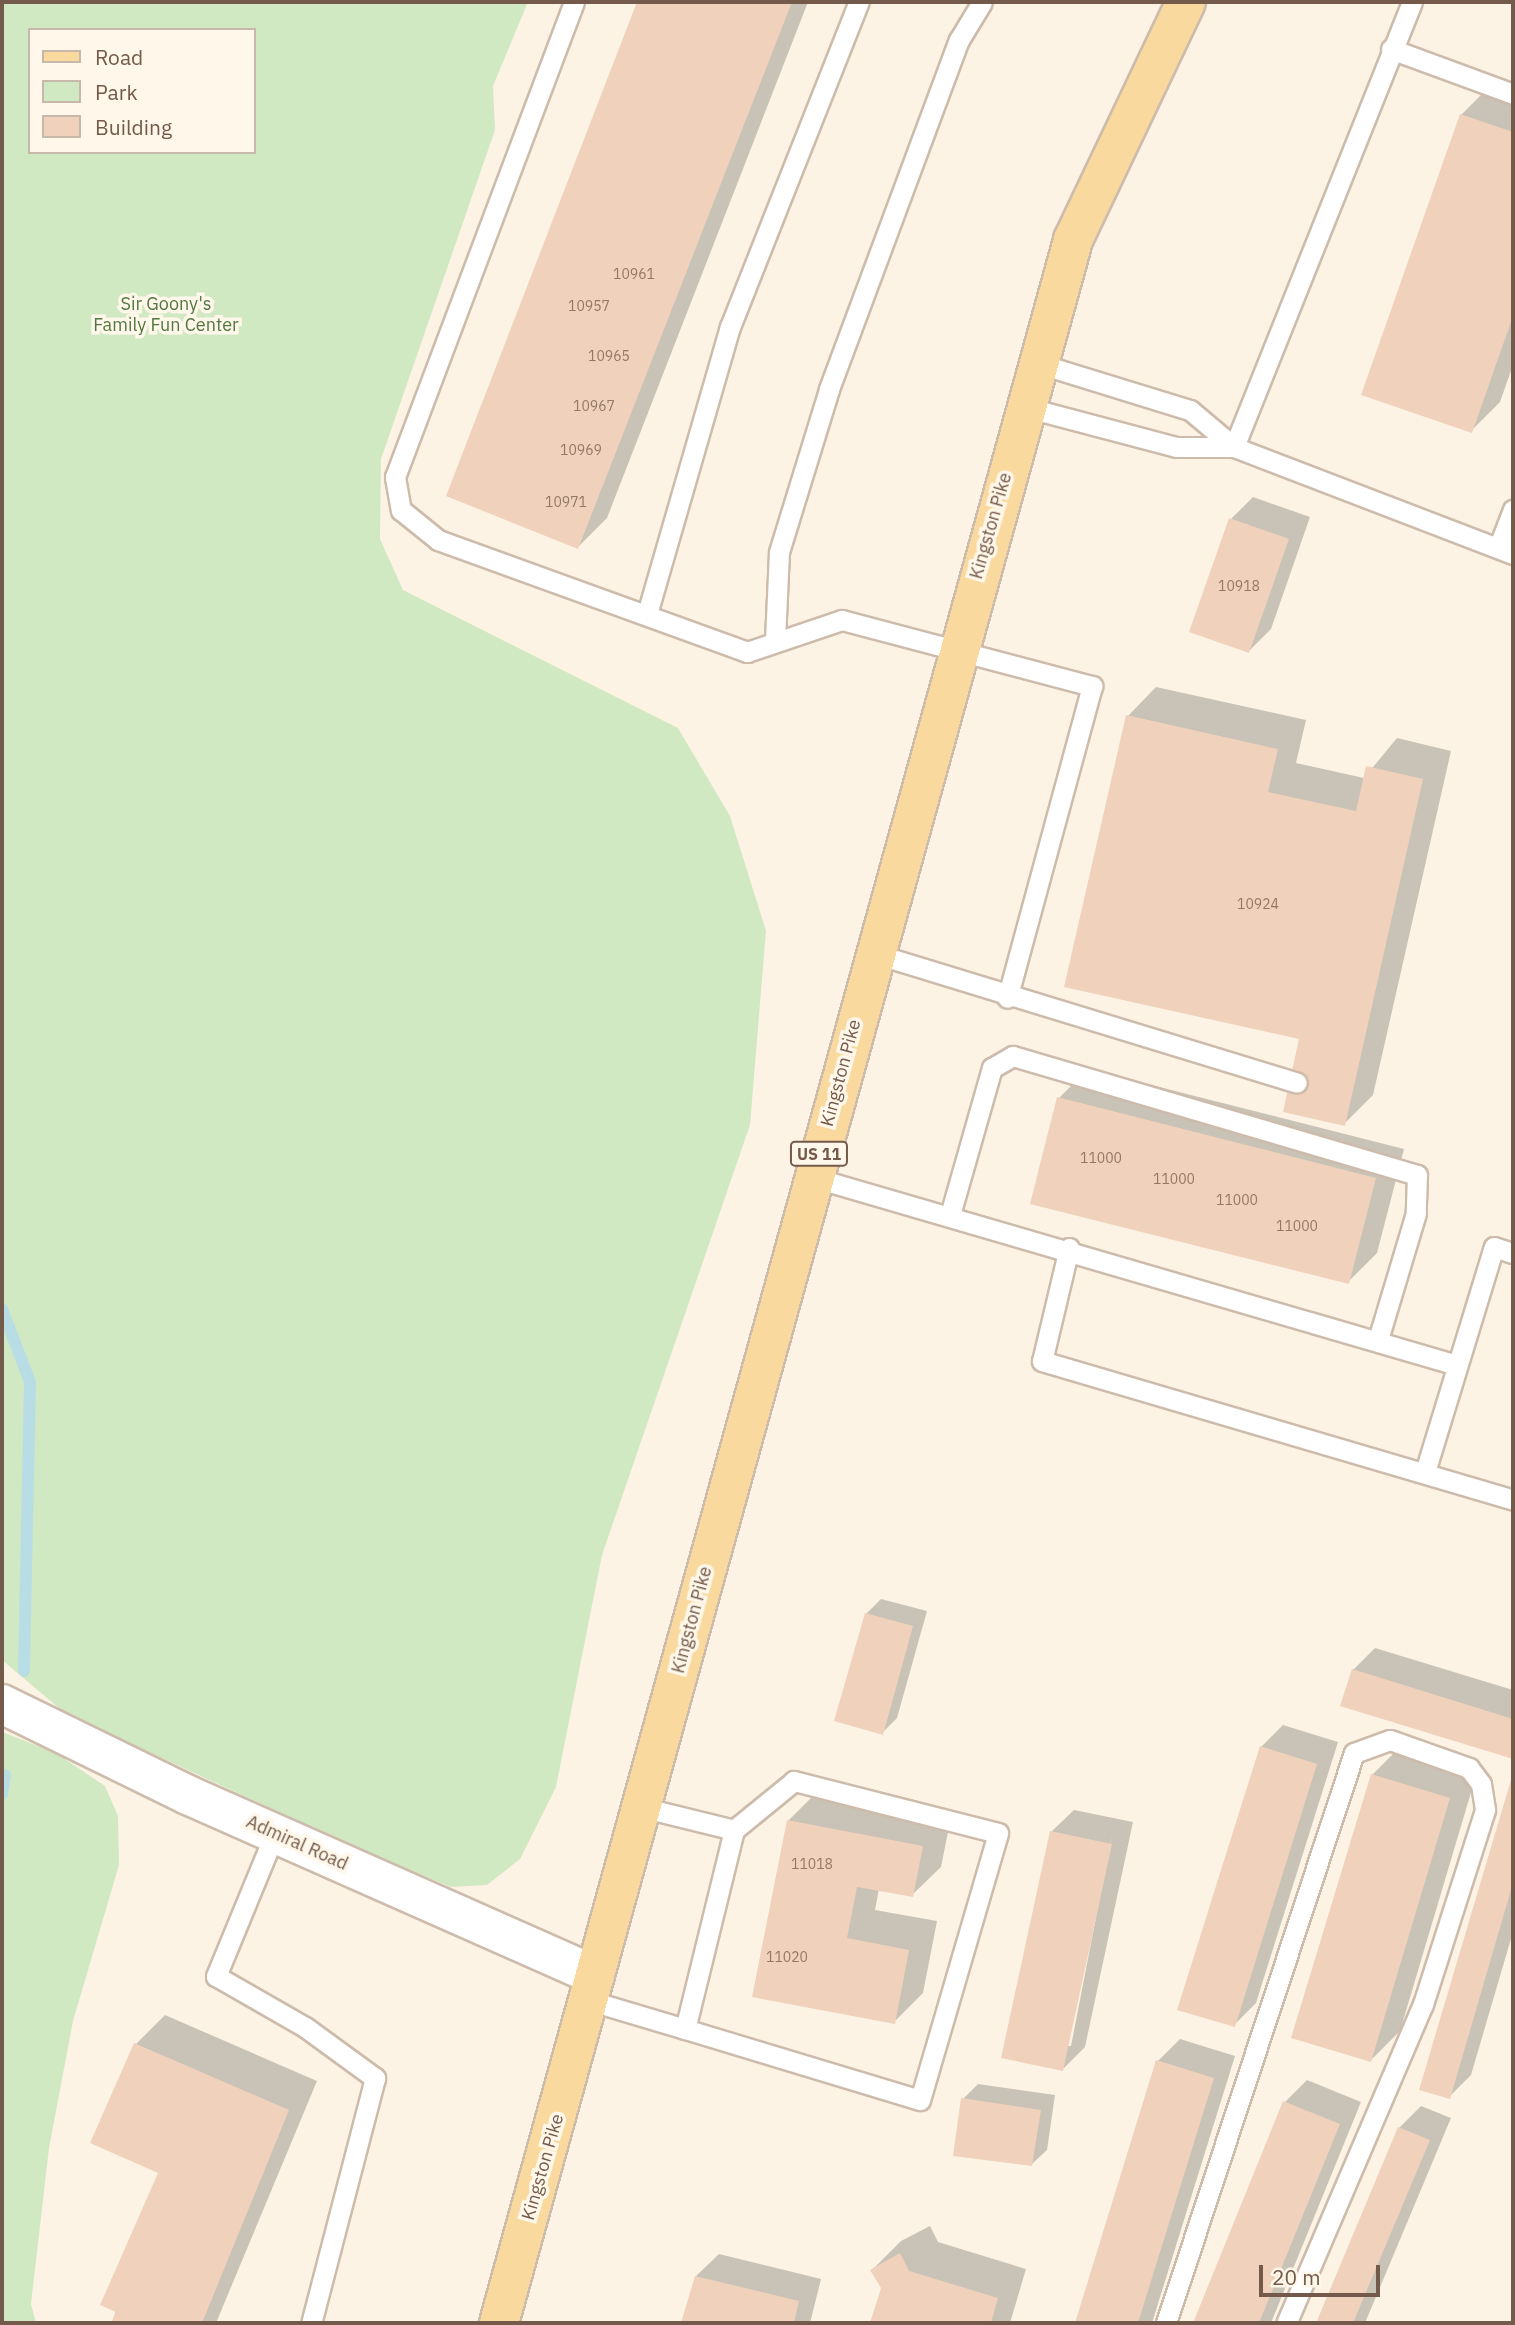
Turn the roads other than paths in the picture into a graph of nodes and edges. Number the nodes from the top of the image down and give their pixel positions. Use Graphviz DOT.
graph roads {
  1 [pos="574,2"];
  2 [pos="859,2"];
  3 [pos="982,2"];
  4 [pos="1186,2"];
  5 [pos="1412,2"];
  6 [pos="1391,49"];
  7 [pos="1513,94"];
  8 [pos="1037,363"];
  9 [pos="1025,407"];
  10 [pos="1234,447"];
  11 [pos="1513,510"];
  12 [pos="1506,550"];
  13 [pos="648,614"];
  14 [pos="775,640"];
  15 [pos="956,652"];
  16 [pos="873,953"];
  17 [pos="1007,998"];
  18 [pos="1297,1083"];
  19 [pos="813,1177"];
  20 [pos="950,1215"];
  21 [pos="1069,1248"];
  22 [pos="1513,1253"];
  23 [pos="1378,1340"];
  24 [pos="1457,1364"];
  25 [pos="1425,1472"];
  26 [pos="1513,1500"];
  27 [pos="2,1704"];
  28 [pos="641,1807"];
  29 [pos="734,1830"];
  30 [pos="275,1833"];
  31 [pos="592,1987"];
  32 [pos="685,2029"];
  33 [pos="493,2319"];
  34 [pos="311,2323"];
  35 [pos="1166,2323"];
  36 [pos="1286,2323"];
  1 -- 13 [label="lane"];
  2 -- 13 [label="lane"];
  3 -- 14 [label="lane"];
  4 -- 8 [label="main road, Kingston Pike / US 11"];
  5 -- 6 [label="lane"];
  6 -- 7 [label="lane"];
  6 -- 10 [label="lane"];
  8 -- 9 [label="main road, Kingston Pike / US 11"];
  8 -- 10 [label="lane"];
  9 -- 10 [label="lane"];
  9 -- 15 [label="main road, Kingston Pike / US 11"];
  10 -- 12 [label="lane"];
  11 -- 12 [label="lane"];
  13 -- 14 [label="lane"];
  14 -- 15 [label="lane"];
  15 -- 16 [label="main road, Kingston Pike / US 11"];
  15 -- 17 [label="lane"];
  16 -- 17 [label="lane"];
  16 -- 19 [label="main road, Kingston Pike / US 11"];
  17 -- 18 [label="lane"];
  19 -- 20 [label="lane"];
  19 -- 28 [label="main road, Kingston Pike / US 11"];
  20 -- 21 [label="lane"];
  20 -- 23 [label="lane"];
  21 -- 23 [label="lane"];
  21 -- 25 [label="lane"];
  22 -- 24 [label="lane"];
  23 -- 24 [label="lane"];
  24 -- 25 [label="lane"];
  25 -- 26 [label="lane"];
  27 -- 30 [label="street, Admiral Road"];
  28 -- 29 [label="lane"];
  28 -- 31 [label="main road, Kingston Pike / US 11"];
  29 -- 32 [label="lane"];
  29 -- 32 [label="lane"];
  30 -- 31 [label="street, Admiral Road"];
  30 -- 34 [label="lane"];
  31 -- 32 [label="lane"];
  31 -- 33 [label="main road, Kingston Pike / US 11"];
  35 -- 36 [label="lane"];
}
